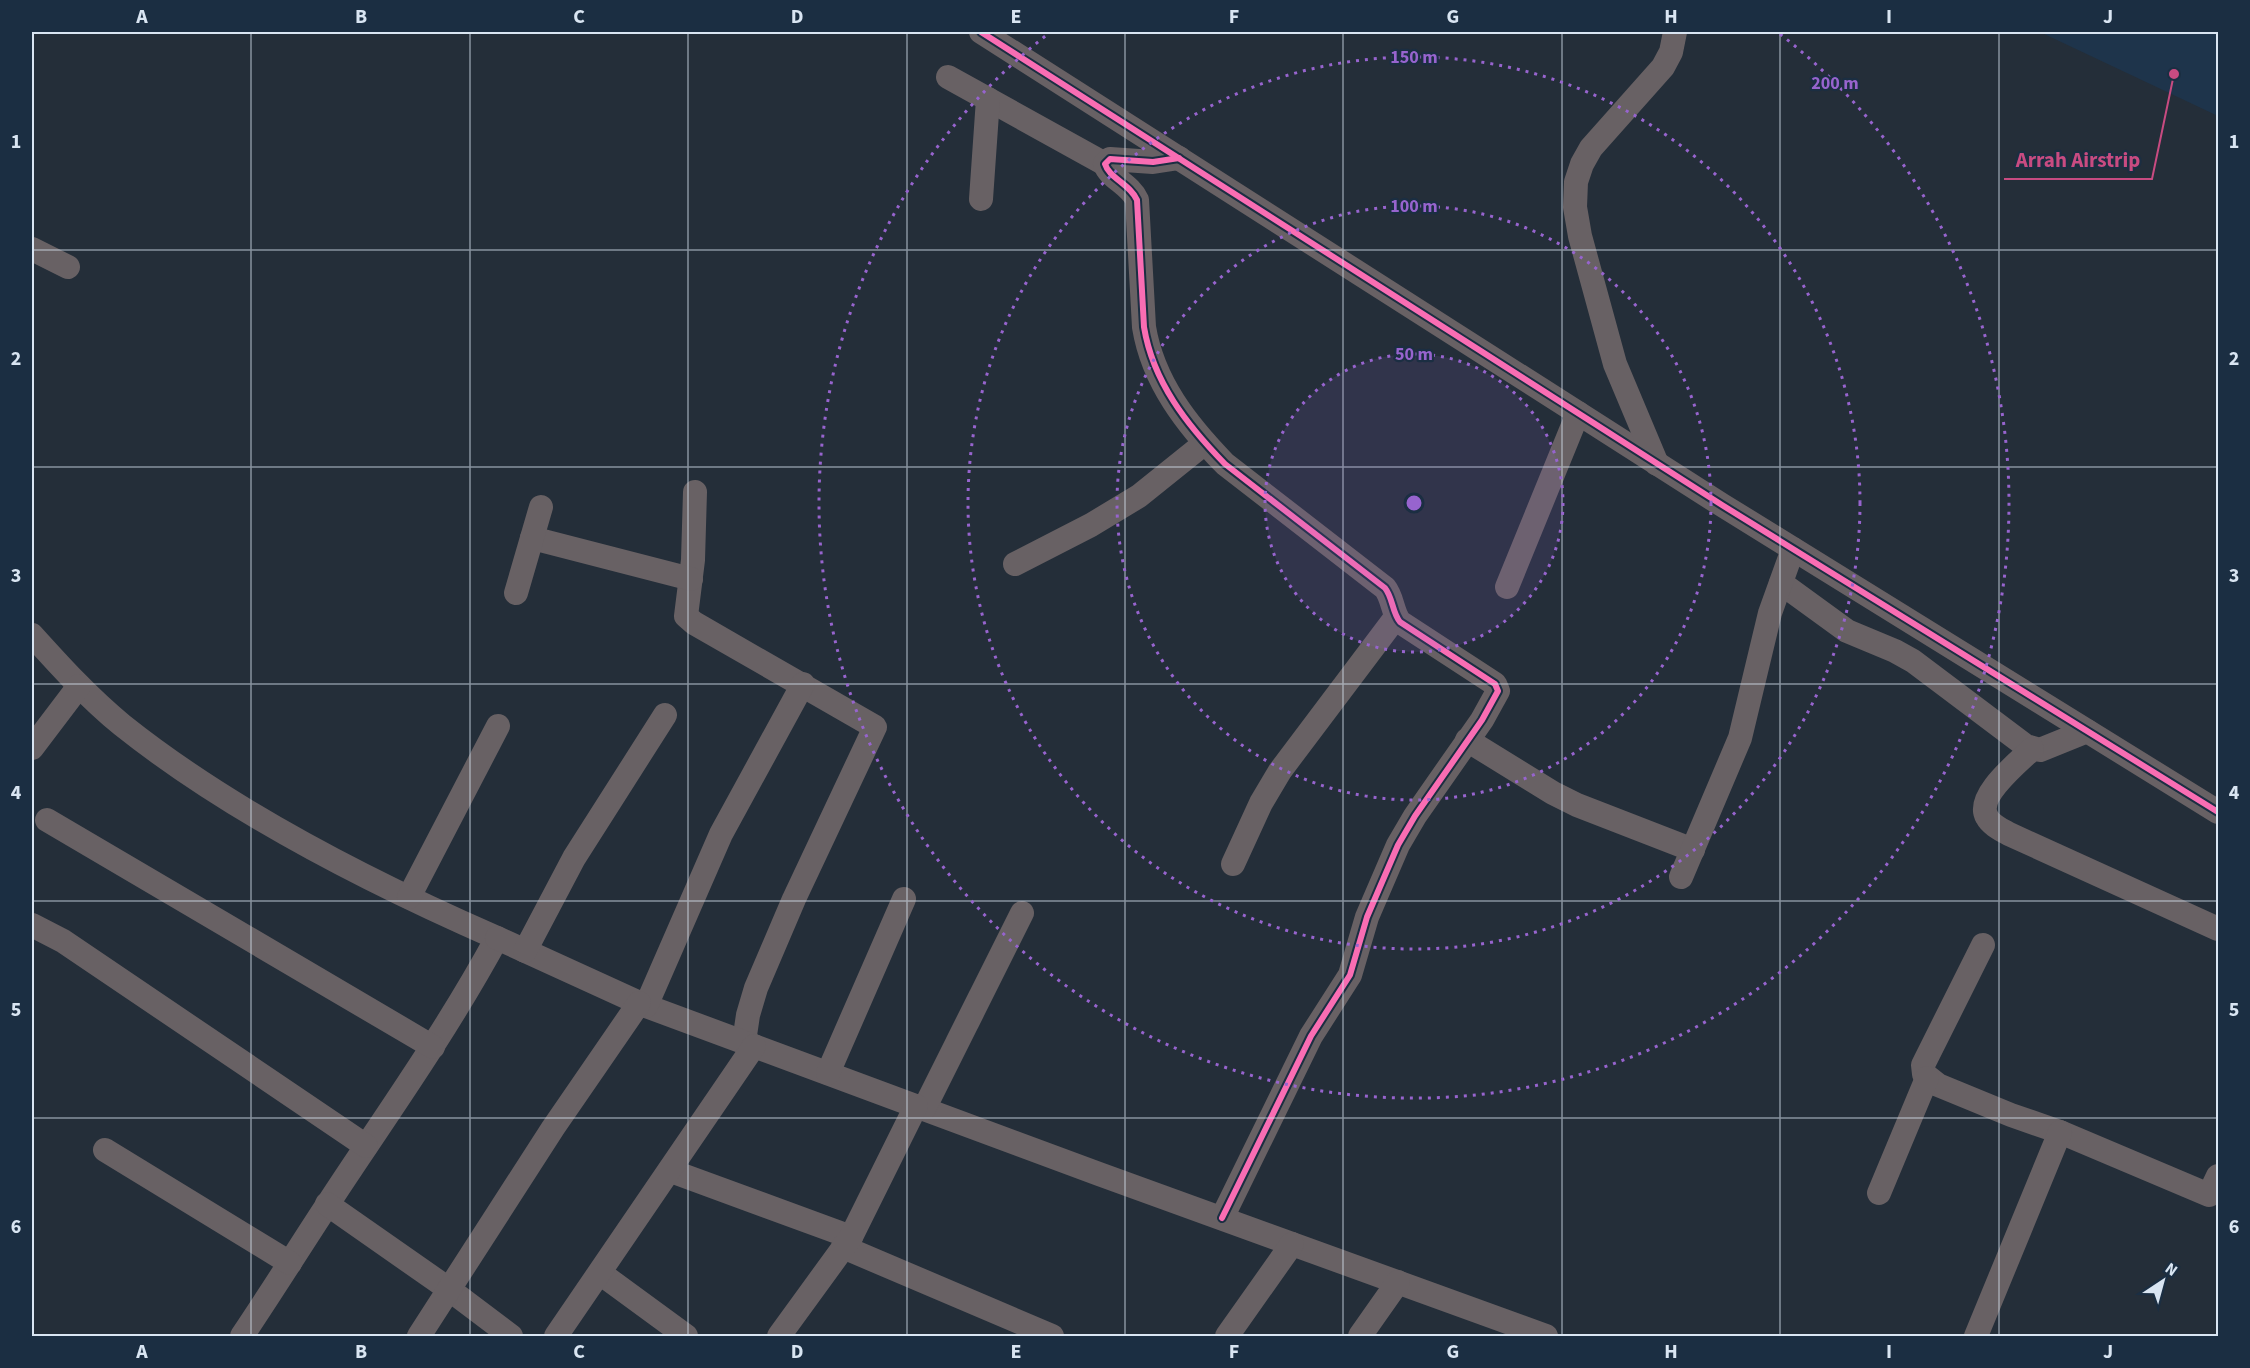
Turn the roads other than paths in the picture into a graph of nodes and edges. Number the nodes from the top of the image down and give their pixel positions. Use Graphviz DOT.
graph roads {
  1 [pos="981,32"];
  2 [pos="1675,32"];
  3 [pos="948,77"];
  4 [pos="988,99"];
  5 [pos="1179,158"];
  6 [pos="1105,164"];
  7 [pos="981,199"];
  8 [pos="32,249"];
  9 [pos="68,267"];
  10 [pos="1578,414"];
  11 [pos="1205,443"];
  12 [pos="1657,464"];
  13 [pos="695,492"];
  14 [pos="541,507"];
  15 [pos="532,538"];
  16 [pos="1793,549"];
  17 [pos="1015,564"];
  18 [pos="691,579"];
  19 [pos="1781,583"];
  20 [pos="1507,587"];
  21 [pos="516,592"];
  22 [pos="1396,617"];
  23 [pos="32,637"];
  24 [pos="803,684"];
  25 [pos="79,686"];
  26 [pos="665,715"];
  27 [pos="498,726"];
  28 [pos="2088,731"];
  29 [pos="1467,740"];
  30 [pos="32,748"];
  31 [pos="2032,749"];
  32 [pos="2218,812"];
  33 [pos="47,820"];
  34 [pos="1693,849"];
  35 [pos="1233,864"];
  36 [pos="1682,877"];
  37 [pos="409,897"];
  38 [pos="904,899"];
  39 [pos="1022,913"];
  40 [pos="32,926"];
  41 [pos="2218,929"];
  42 [pos="497,938"];
  43 [pos="1983,945"];
  44 [pos="525,951"];
  45 [pos="642,1004"];
  46 [pos="749,1044"];
  47 [pos="433,1047"];
  48 [pos="828,1073"];
  49 [pos="1927,1078"];
  50 [pos="920,1107"];
  51 [pos="2060,1132"];
  52 [pos="366,1146"];
  53 [pos="105,1150"];
  54 [pos="671,1171"];
  55 [pos="2218,1176"];
  56 [pos="1879,1193"];
  57 [pos="327,1204"];
  58 [pos="1222,1218"];
  59 [pos="847,1242"];
  60 [pos="1292,1244"];
  61 [pos="290,1263"];
  62 [pos="600,1273"];
  63 [pos="1398,1282"];
  64 [pos="450,1290"];
  65 [pos="242,1336"];
  66 [pos="419,1336"];
  67 [pos="511,1336"];
  68 [pos="556,1336"];
  69 [pos="686,1336"];
  70 [pos="779,1336"];
  71 [pos="1052,1336"];
  72 [pos="1227,1336"];
  73 [pos="1360,1336"];
  74 [pos="1546,1336"];
  75 [pos="1976,1336"];
  1 -- 5 [label="street"];
  2 -- 12 [label="street"];
  3 -- 4 [label="street"];
  4 -- 6 [label="street"];
  4 -- 7 [label="street"];
  5 -- 6 [label="street"];
  5 -- 10 [label="street"];
  6 -- 11 [label="street"];
  8 -- 9 [label="street"];
  10 -- 12 [label="street"];
  10 -- 20 [label="street"];
  11 -- 17 [label="street"];
  11 -- 22 [label="street"];
  12 -- 16 [label="street"];
  13 -- 18 [label="street"];
  14 -- 15 [label="street"];
  15 -- 18 [label="street"];
  15 -- 21 [label="street"];
  16 -- 19 [label="street"];
  16 -- 28 [label="street"];
  18 -- 24 [label="street"];
  19 -- 31 [label="street"];
  19 -- 34 [label="street"];
  22 -- 29 [label="street"];
  22 -- 35 [label="street"];
  23 -- 25 [label="street"];
  24 -- 45 [label="street"];
  24 -- 46 [label="street"];
  25 -- 30 [label="street"];
  25 -- 37 [label="street"];
  26 -- 44 [label="street"];
  27 -- 37 [label="street"];
  28 -- 31 [label="street"];
  28 -- 32 [label="street"];
  29 -- 34 [label="street"];
  29 -- 58 [label="street"];
  31 -- 41 [label="street"];
  33 -- 47 [label="street"];
  34 -- 36 [label="street"];
  37 -- 42 [label="street"];
  38 -- 48 [label="street"];
  39 -- 50 [label="street"];
  40 -- 52 [label="street"];
  42 -- 44 [label="street"];
  42 -- 47 [label="street"];
  43 -- 49 [label="street"];
  44 -- 45 [label="street"];
  45 -- 46 [label="street"];
  45 -- 64 [label="street"];
  46 -- 48 [label="street"];
  46 -- 54 [label="street"];
  47 -- 52 [label="street"];
  48 -- 50 [label="street"];
  49 -- 51 [label="street"];
  49 -- 56 [label="street"];
  50 -- 58 [label="street"];
  50 -- 59 [label="street"];
  51 -- 55 [label="street"];
  51 -- 75 [label="street"];
  52 -- 57 [label="street"];
  53 -- 61 [label="street"];
  54 -- 59 [label="street"];
  54 -- 62 [label="street"];
  57 -- 61 [label="street"];
  57 -- 64 [label="street"];
  58 -- 60 [label="street"];
  59 -- 70 [label="street"];
  59 -- 71 [label="street"];
  60 -- 63 [label="street"];
  60 -- 72 [label="street"];
  61 -- 65 [label="street"];
  62 -- 68 [label="street"];
  62 -- 69 [label="street"];
  63 -- 73 [label="street"];
  63 -- 74 [label="street"];
  64 -- 66 [label="street"];
  64 -- 67 [label="street"];
}
